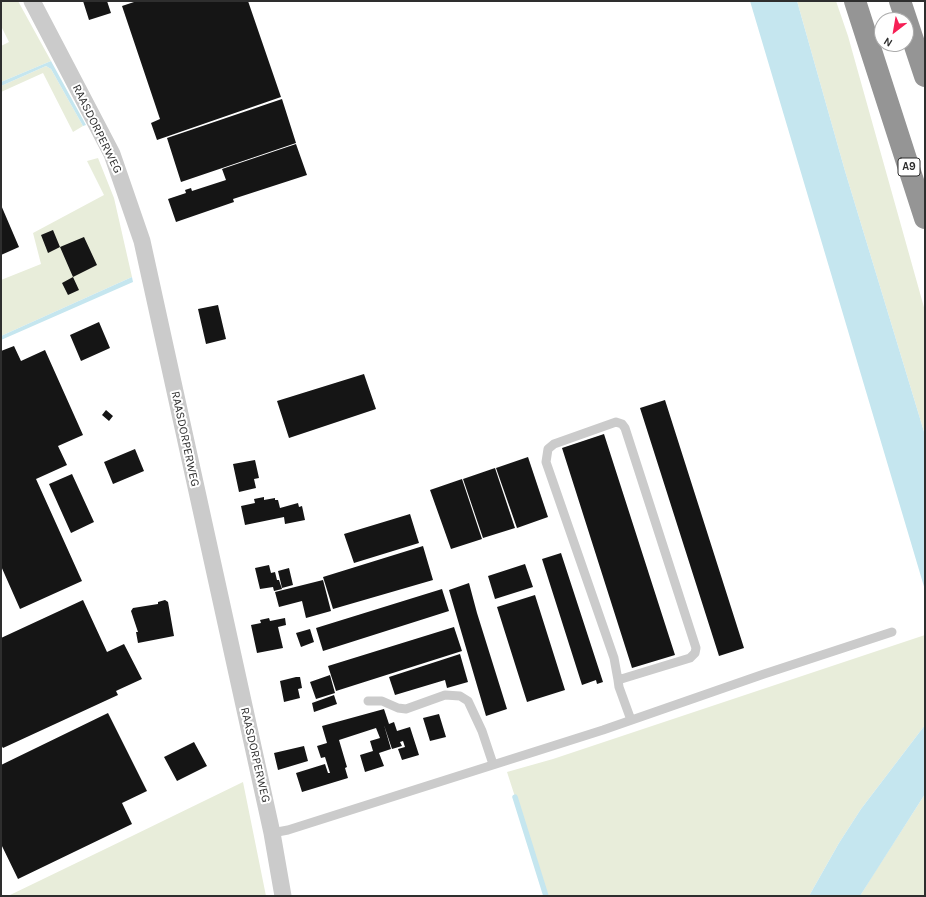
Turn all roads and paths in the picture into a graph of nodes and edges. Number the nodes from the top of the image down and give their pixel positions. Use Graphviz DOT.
graph roads {
  1 [pos="32,1"];
  2 [pos="855,1"];
  3 [pos="900,1"];
  4 [pos="925,76"];
  5 [pos="925,218"];
  6 [pos="892,632"];
  7 [pos="618,680"];
  8 [pos="368,701"];
  9 [pos="631,720"];
  10 [pos="494,764"];
  11 [pos="272,833"];
  12 [pos="283,896"];
  1 -- 11 [label="street, RAASDORPERWEG"];
  2 -- 5 [label="highway, A9"];
  3 -- 4 [label="highway"];
  6 -- 9 [label="lane"];
  7 -- 7 [label="lane"];
  7 -- 9 [label="lane"];
  8 -- 10 [label="lane"];
  9 -- 10 [label="lane"];
  10 -- 11 [label="lane"];
  11 -- 12 [label="street, RAASDORPERWEG"];
}
